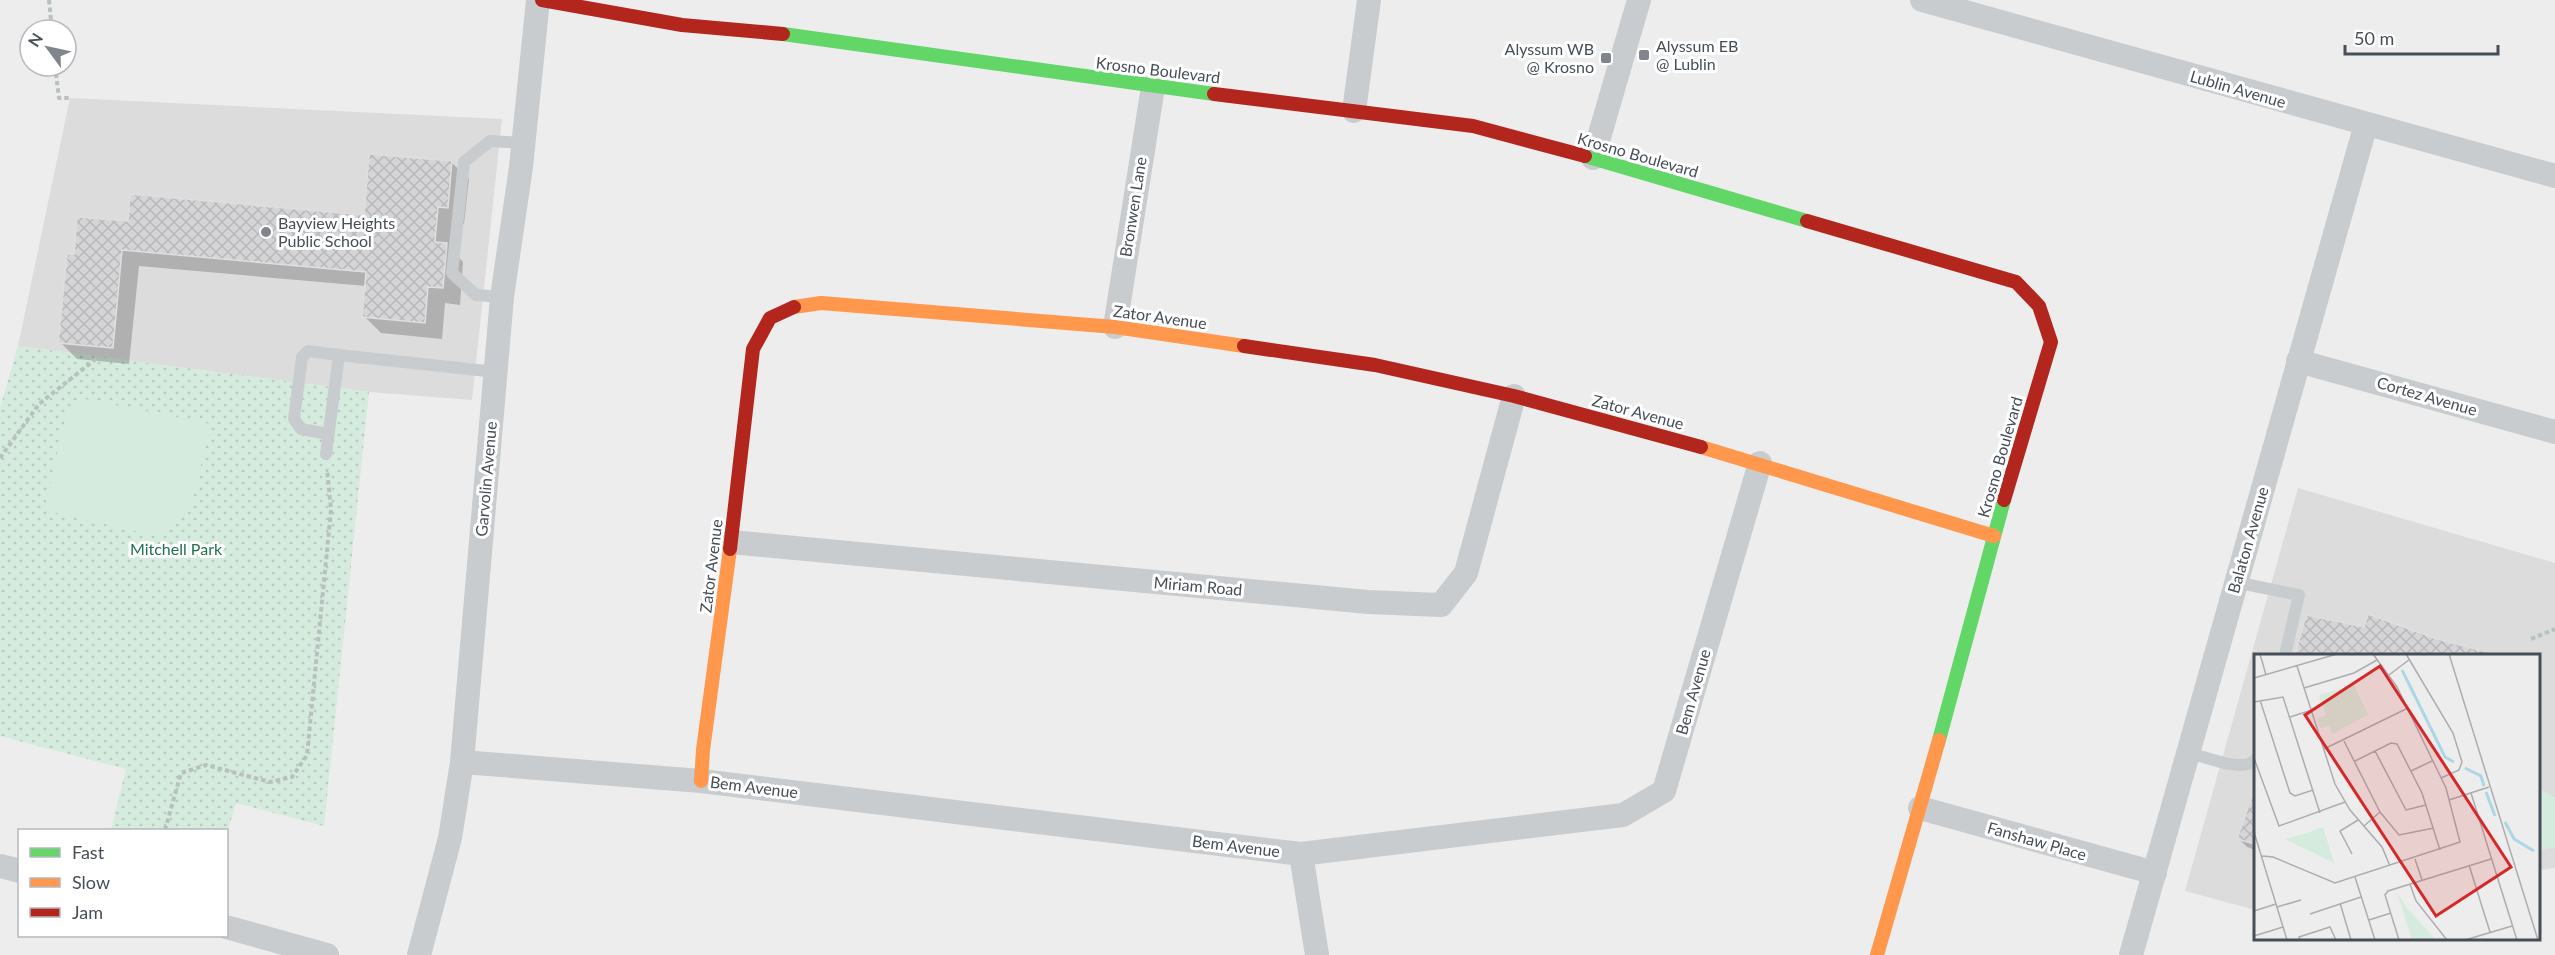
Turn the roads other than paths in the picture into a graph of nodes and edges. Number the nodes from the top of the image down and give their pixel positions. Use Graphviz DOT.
graph roads {
  1 [pos="540,0"];
  2 [pos="1369,0"];
  3 [pos="1639,0"];
  4 [pos="1922,0"];
  5 [pos="1153,87"];
  6 [pos="1354,111"];
  7 [pos="2366,124"];
  8 [pos="522,143"];
  9 [pos="1593,158"];
  10 [pos="2555,176"];
  11 [pos="502,297"];
  12 [pos="1115,327"];
  13 [pos="339,355"];
  14 [pos="2298,361"];
  15 [pos="496,372"];
  16 [pos="1514,396"];
  17 [pos="2555,432"];
  18 [pos="328,434"];
  19 [pos="326,454"];
  20 [pos="1760,463"];
  21 [pos="1994,536"];
  22 [pos="731,542"];
  23 [pos="2235,582"];
  24 [pos="2285,654"];
  25 [pos="2189,753"];
  26 [pos="2254,761"];
  27 [pos="462,762"];
  28 [pos="701,781"];
  29 [pos="1920,808"];
  30 [pos="1301,854"];
  31 [pos="0,866"];
  32 [pos="18,870"];
  33 [pos="2155,873"];
  34 [pos="228,928"];
  35 [pos="327,955"];
  36 [pos="419,955"];
  37 [pos="1317,955"];
  38 [pos="1877,955"];
  39 [pos="2131,955"];
  1 -- 5 [label="street, Krosno Boulevard"];
  1 -- 8 [label="street, Garvolin Avenue"];
  2 -- 6 [label="street"];
  3 -- 9 [label="street"];
  4 -- 7 [label="street, Lublin Avenue"];
  5 -- 6 [label="street, Krosno Boulevard"];
  5 -- 12 [label="street, Bronwen Lane"];
  6 -- 9 [label="street, Krosno Boulevard"];
  7 -- 10 [label="street, Lublin Avenue"];
  7 -- 14 [label="street, Balaton Avenue"];
  8 -- 11 [label="street, Garvolin Avenue"];
  8 -- 11 [label="lane"];
  9 -- 21 [label="street, Krosno Boulevard"];
  11 -- 15 [label="street, Garvolin Avenue"];
  12 -- 16 [label="street, Zator Avenue"];
  12 -- 22 [label="street, Zator Avenue"];
  13 -- 15 [label="lane"];
  13 -- 18 [label="lane"];
  13 -- 18 [label="lane"];
  14 -- 17 [label="street, Cortez Avenue"];
  14 -- 23 [label="street, Balaton Avenue"];
  15 -- 27 [label="street, Garvolin Avenue"];
  16 -- 20 [label="street, Zator Avenue"];
  16 -- 22 [label="street, Miriam Road"];
  18 -- 19 [label="lane"];
  20 -- 21 [label="street, Zator Avenue"];
  20 -- 30 [label="street, Bem Avenue"];
  21 -- 29 [label="street, Krosno Boulevard"];
  22 -- 28 [label="street, Zator Avenue"];
  23 -- 24 [label="lane"];
  23 -- 25 [label="street, Balaton Avenue"];
  25 -- 26 [label="lane"];
  25 -- 33 [label="street, Balaton Avenue"];
  27 -- 28 [label="street, Bem Avenue"];
  27 -- 36 [label="street, Garvolin Avenue"];
  28 -- 30 [label="street, Bem Avenue"];
  29 -- 33 [label="street, Fanshaw Place"];
  29 -- 38 [label="street, Krosno Boulevard"];
  30 -- 37 [label="street"];
  31 -- 32 [label="street"];
  33 -- 39 [label="street, Balaton Avenue"];
  34 -- 35 [label="street"];
}
